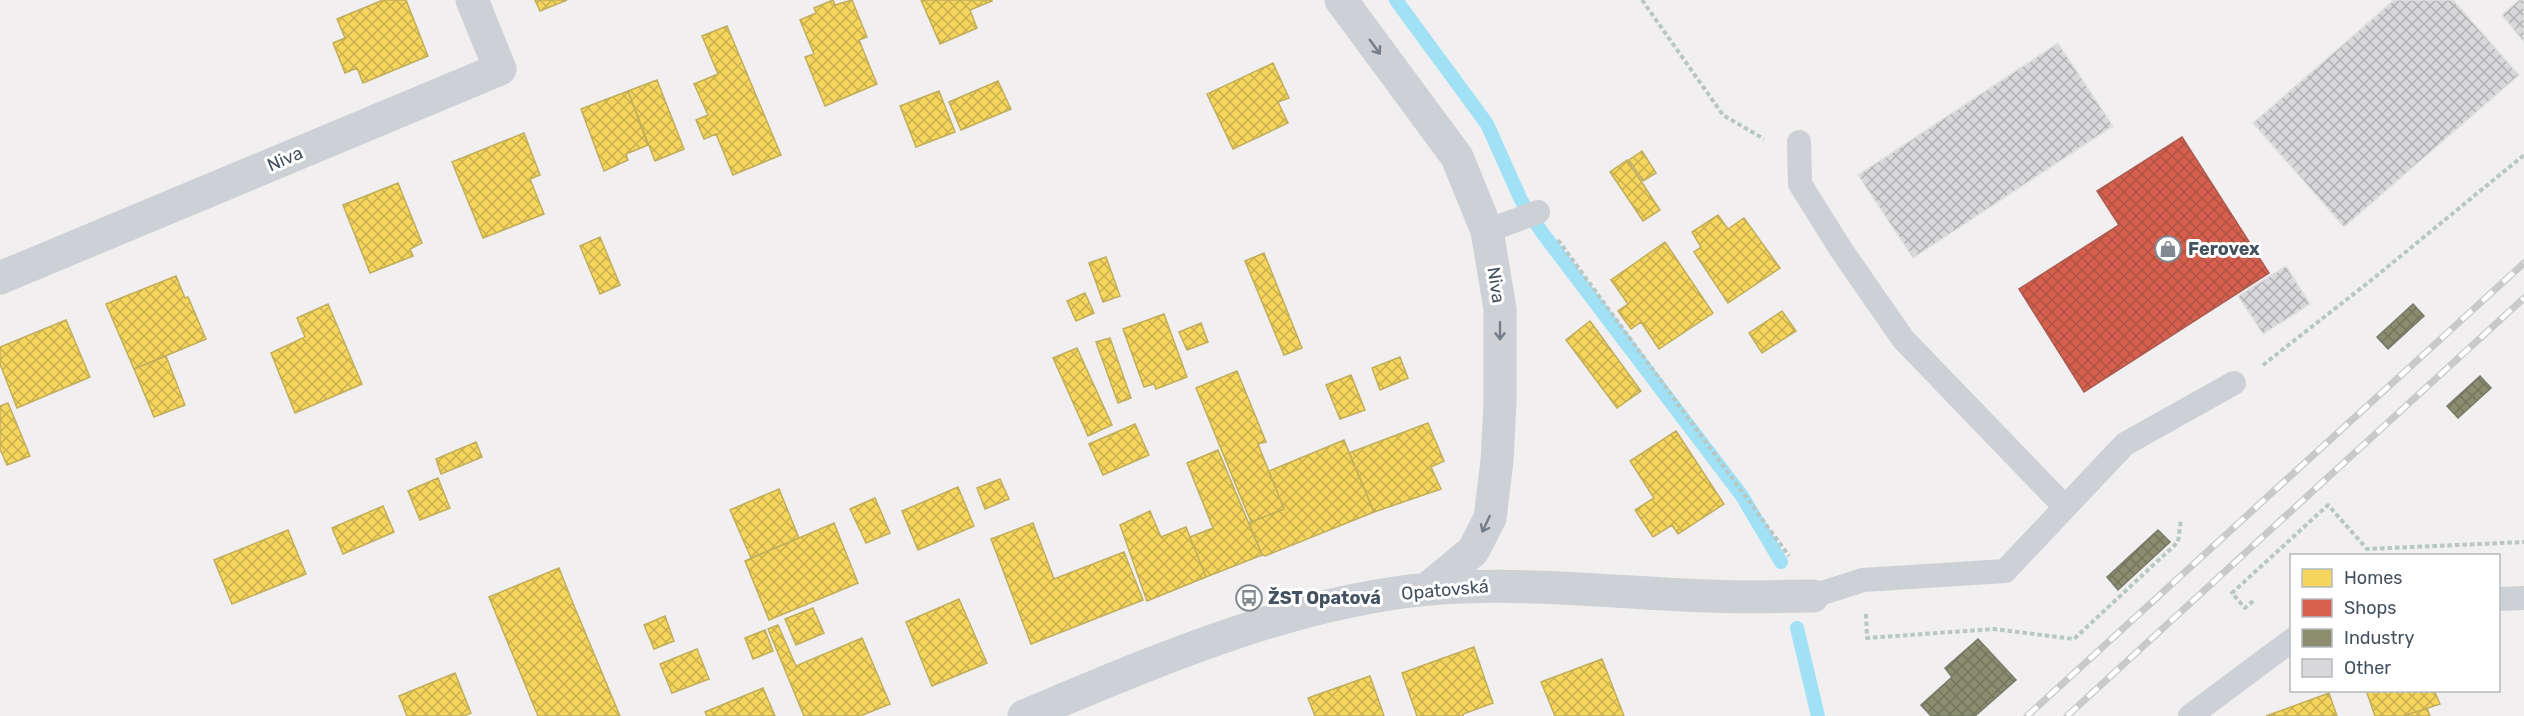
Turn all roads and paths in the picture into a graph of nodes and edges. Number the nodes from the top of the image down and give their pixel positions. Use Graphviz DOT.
graph roads {
  1 [pos="472,0"];
  2 [pos="1341,0"];
  3 [pos="1642,0"];
  4 [pos="1799,142"];
  5 [pos="2524,155"];
  6 [pos="1529,215"];
  7 [pos="1487,231"];
  8 [pos="0,278"];
  9 [pos="2234,382"];
  10 [pos="2065,507"];
  11 [pos="2181,519"];
  12 [pos="2524,542"];
  13 [pos="1427,589"];
  14 [pos="1813,596"];
  15 [pos="2524,598"];
  16 [pos="2500,599"];
  17 [pos="2253,601"];
  18 [pos="1866,613"];
  19 [pos="2290,641"];
  20 [pos="1024,716"];
  21 [pos="2190,716"];
  1 -- 8 [label="street, Niva"];
  2 -- 7 [label="street, Niva, one-way"];
  3 -- 4 [label="path"];
  4 -- 10 [label="lane"];
  5 -- 9 [label="path"];
  6 -- 7 [label="lane"];
  6 -- 14 [label="path"];
  7 -- 13 [label="street, Niva, one-way"];
  9 -- 10 [label="lane"];
  10 -- 14 [label="lane"];
  11 -- 18 [label="path"];
  12 -- 17 [label="path"];
  13 -- 14 [label="street, Opatovská"];
  13 -- 20 [label="street, Opatovská"];
  15 -- 16 [label="lane"];
  19 -- 21 [label="lane"];
}
